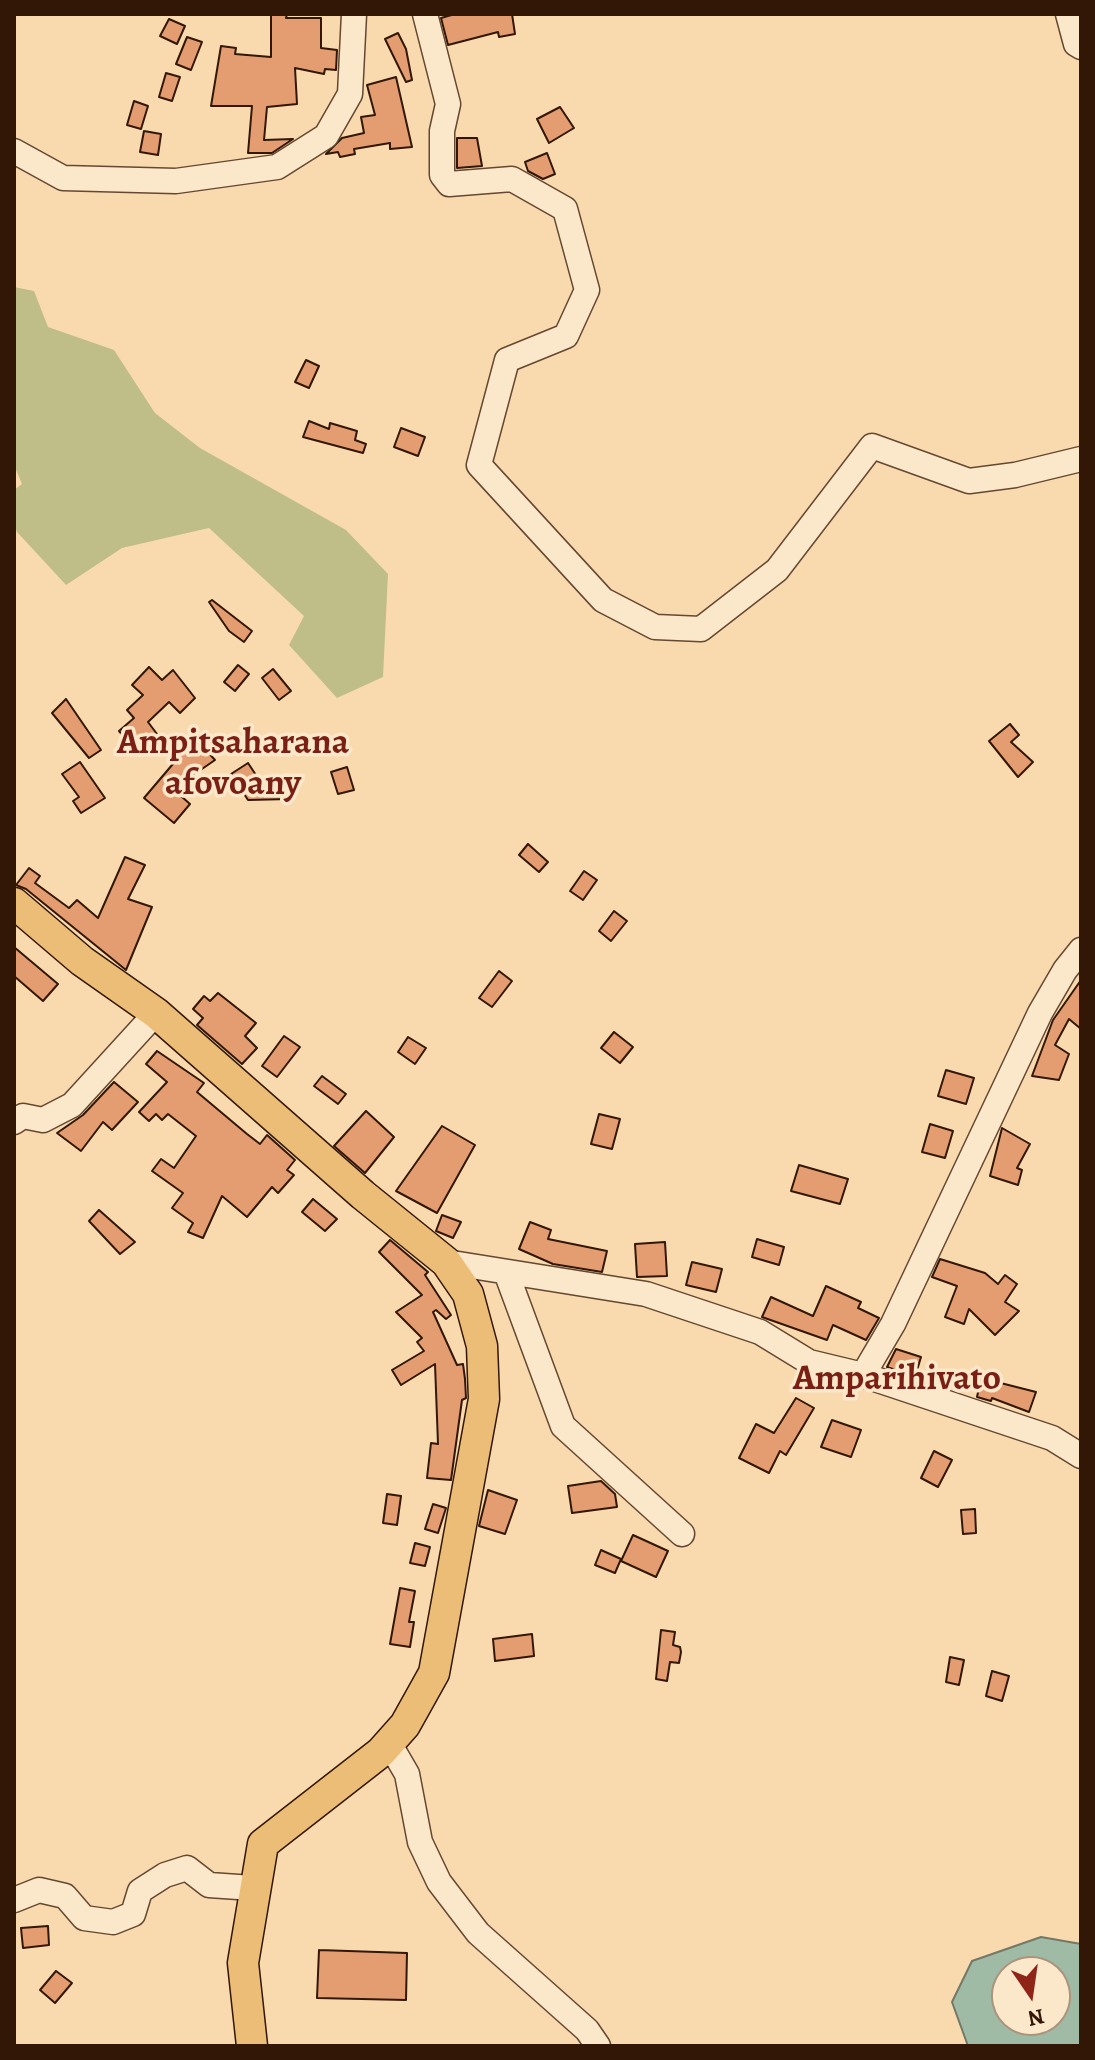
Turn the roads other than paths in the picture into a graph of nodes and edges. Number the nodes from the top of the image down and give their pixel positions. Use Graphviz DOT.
graph roads {
  1 [pos="356,14"];
  2 [pos="425,14"];
  3 [pos="1068,14"];
  4 [pos="1081,47"];
  5 [pos="14,151"];
  6 [pos="1081,459"];
  7 [pos="14,903"];
  8 [pos="1081,950"];
  9 [pos="156,1013"];
  10 [pos="14,1122"];
  11 [pos="446,1262"];
  12 [pos="506,1272"];
  13 [pos="863,1375"];
  14 [pos="1081,1456"];
  15 [pos="682,1534"];
  16 [pos="389,1743"];
  17 [pos="253,1888"];
  18 [pos="14,1900"];
  19 [pos="252,2046"];
  20 [pos="598,2046"];
  1 -- 5 [label="street"];
  2 -- 6 [label="street"];
  3 -- 4 [label="street"];
  7 -- 9 [label="main road"];
  8 -- 13 [label="street"];
  9 -- 10 [label="street"];
  9 -- 11 [label="main road"];
  11 -- 12 [label="street"];
  11 -- 16 [label="main road"];
  12 -- 13 [label="street"];
  12 -- 15 [label="street"];
  13 -- 14 [label="street"];
  16 -- 17 [label="main road"];
  16 -- 20 [label="street"];
  17 -- 18 [label="street"];
  17 -- 19 [label="main road"];
}
